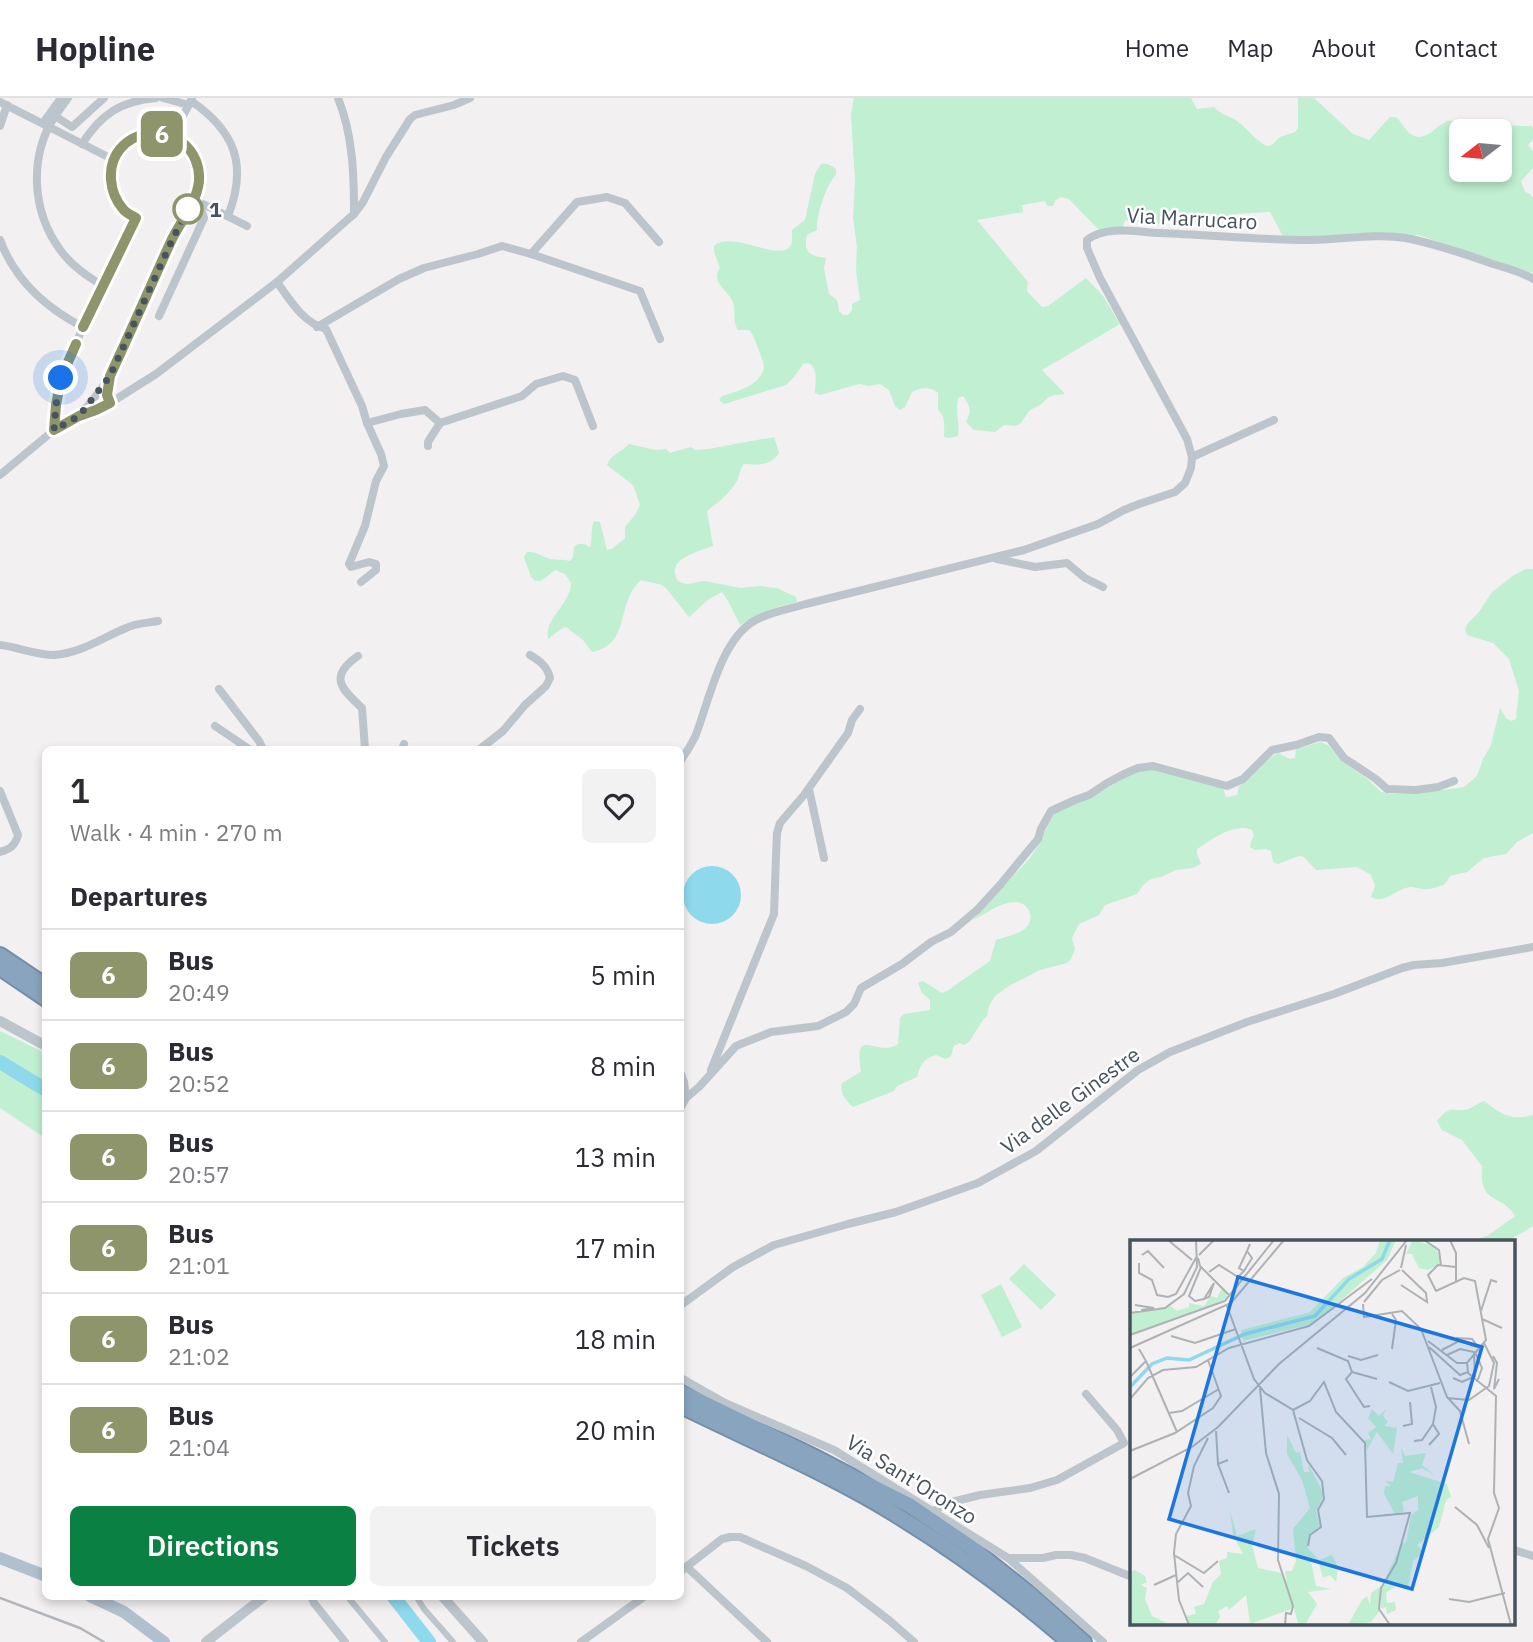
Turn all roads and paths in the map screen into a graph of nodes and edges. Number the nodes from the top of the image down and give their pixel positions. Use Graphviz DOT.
graph roads {
  1 [pos="61,98"];
  2 [pos="68,98"];
  3 [pos="104,98"];
  4 [pos="156,98"];
  5 [pos="163,98"];
  6 [pos="338,98"];
  7 [pos="470,98"];
  8 [pos="191,101"];
  9 [pos="4,104"];
  10 [pos="55,116"];
  11 [pos="1,122"];
  12 [pos="46,125"];
  13 [pos="173,136"];
  14 [pos="82,144"];
  15 [pos="114,160"];
  16 [pos="192,202"];
  17 [pos="354,214"];
  18 [pos="228,216"];
  19 [pos="247,226"];
  20 [pos="0,240"];
  21 [pos="659,242"];
  22 [pos="531,254"];
  23 [pos="1533,279"];
  24 [pos="276,282"];
  25 [pos="103,286"];
  26 [pos="159,316"];
  27 [pos="83,327"];
  28 [pos="317,327"];
  29 [pos="660,339"];
  30 [pos="110,376"];
  31 [pos="110,403"];
  32 [pos="79,416"];
  33 [pos="1274,420"];
  34 [pos="440,423"];
  35 [pos="367,424"];
  36 [pos="593,426"];
  37 [pos="54,430"];
  38 [pos="428,446"];
  39 [pos="1192,457"];
  40 [pos="0,475"];
  41 [pos="994,558"];
  42 [pos="361,582"];
  43 [pos="1103,587"];
  44 [pos="158,621"];
  45 [pos="0,645"];
  46 [pos="530,655"];
  47 [pos="358,656"];
  48 [pos="219,689"];
  49 [pos="860,709"];
  50 [pos="215,726"];
  51 [pos="244,746"];
  52 [pos="262,746"];
  53 [pos="365,746"];
  54 [pos="484,746"];
  55 [pos="684,755"];
  56 [pos="1454,781"];
  57 [pos="809,789"];
  58 [pos="0,791"];
  59 [pos="0,852"];
  60 [pos="824,858"];
  61 [pos="1533,947"];
  62 [pos="0,955"];
  63 [pos="0,968"];
  64 [pos="42,983"];
  65 [pos="42,996"];
  66 [pos="0,1021"];
  67 [pos="42,1044"];
  68 [pos="708,1076"];
  69 [pos="684,1082"];
  70 [pos="686,1098"];
  71 [pos="684,1102"];
  72 [pos="684,1303"];
  73 [pos="684,1380"];
  74 [pos="684,1393"];
  75 [pos="1086,1394"];
  76 [pos="684,1407"];
  77 [pos="1128,1441"];
  78 [pos="933,1511"];
  79 [pos="1516,1551"];
  80 [pos="1533,1556"];
  81 [pos="0,1558"];
  82 [pos="1008,1558"];
  83 [pos="684,1569"];
  84 [pos="42,1574"];
  85 [pos="1130,1576"];
  86 [pos="98,1600"];
  87 [pos="259,1600"];
  88 [pos="313,1600"];
  89 [pos="350,1600"];
  90 [pos="418,1600"];
  91 [pos="446,1600"];
  92 [pos="639,1600"];
  93 [pos="160,1641"];
  94 [pos="206,1642"];
  95 [pos="345,1642"];
  96 [pos="384,1642"];
  97 [pos="453,1642"];
  98 [pos="483,1642"];
  99 [pos="581,1642"];
  100 [pos="766,1642"];
  101 [pos="914,1642"];
  102 [pos="1069,1642"];
  103 [pos="1084,1642"];
  104 [pos="1103,1642"];
  1 -- 12 [label="street"];
  2 -- 10 [label="street"];
  3 -- 10 [label="street"];
  4 -- 14 [label="street"];
  5 -- 8 [label="street"];
  6 -- 17 [label="street"];
  7 -- 17 [label="street"];
  8 -- 13 [label="street"];
  8 -- 18 [label="street"];
  9 -- 11 [label="street"];
  9 -- 12 [label="street"];
  10 -- 12 [label="street"];
  12 -- 14 [label="street"];
  12 -- 25 [label="street"];
  13 -- 15 [label="street"];
  13 -- 16 [label="street"];
  14 -- 15 [label="street"];
  15 -- 25 [label="street"];
  16 -- 18 [label="street"];
  16 -- 26 [label="street"];
  16 -- 30 [label="street"];
  17 -- 24 [label="street"];
  18 -- 19 [label="street"];
  20 -- 27 [label="street"];
  21 -- 22 [label="street"];
  22 -- 28 [label="street"];
  22 -- 29 [label="street"];
  23 -- 39 [label="street, Via Marrucaro"];
  24 -- 28 [label="street"];
  24 -- 31 [label="street"];
  25 -- 27 [label="street"];
  27 -- 37 [label="street"];
  28 -- 35 [label="street"];
  30 -- 31 [label="street"];
  30 -- 32 [label="street"];
  31 -- 32 [label="street"];
  32 -- 37 [label="street"];
  33 -- 39 [label="street"];
  34 -- 35 [label="street"];
  34 -- 36 [label="street"];
  34 -- 38 [label="street"];
  35 -- 42 [label="street"];
  37 -- 40 [label="street"];
  39 -- 41 [label="street"];
  41 -- 43 [label="street"];
  41 -- 55 [label="street"];
  44 -- 45 [label="street"];
  46 -- 54 [label="street"];
  47 -- 53 [label="street"];
  48 -- 52 [label="street"];
  49 -- 57 [label="street"];
  50 -- 51 [label="street"];
  56 -- 68 [label="street"];
  57 -- 60 [label="street"];
  57 -- 68 [label="street"];
  58 -- 59 [label="street"];
  61 -- 72 [label="street, Via delle Ginestre"];
  62 -- 64 [label="highway"];
  63 -- 65 [label="highway"];
  66 -- 67 [label="street"];
  68 -- 70 [label="street"];
  69 -- 70 [label="street"];
  70 -- 71 [label="street"];
  73 -- 78 [label="street, Via Sant'Oronzo"];
  74 -- 103 [label="highway"];
  75 -- 77 [label="street"];
  76 -- 102 [label="highway"];
  77 -- 78 [label="street"];
  78 -- 82 [label="street, Via Sant'Oronzo"];
  79 -- 80 [label="street"];
  81 -- 84 [label="main road"];
  82 -- 85 [label="street"];
  82 -- 104 [label="street, Via Sant'Oronzo"];
  83 -- 100 [label="street"];
  83 -- 101 [label="street"];
  86 -- 93 [label="main road"];
  87 -- 94 [label="street"];
  88 -- 95 [label="street"];
  89 -- 96 [label="street"];
  90 -- 97 [label="street"];
  91 -- 98 [label="street"];
  92 -- 99 [label="street"];
}
